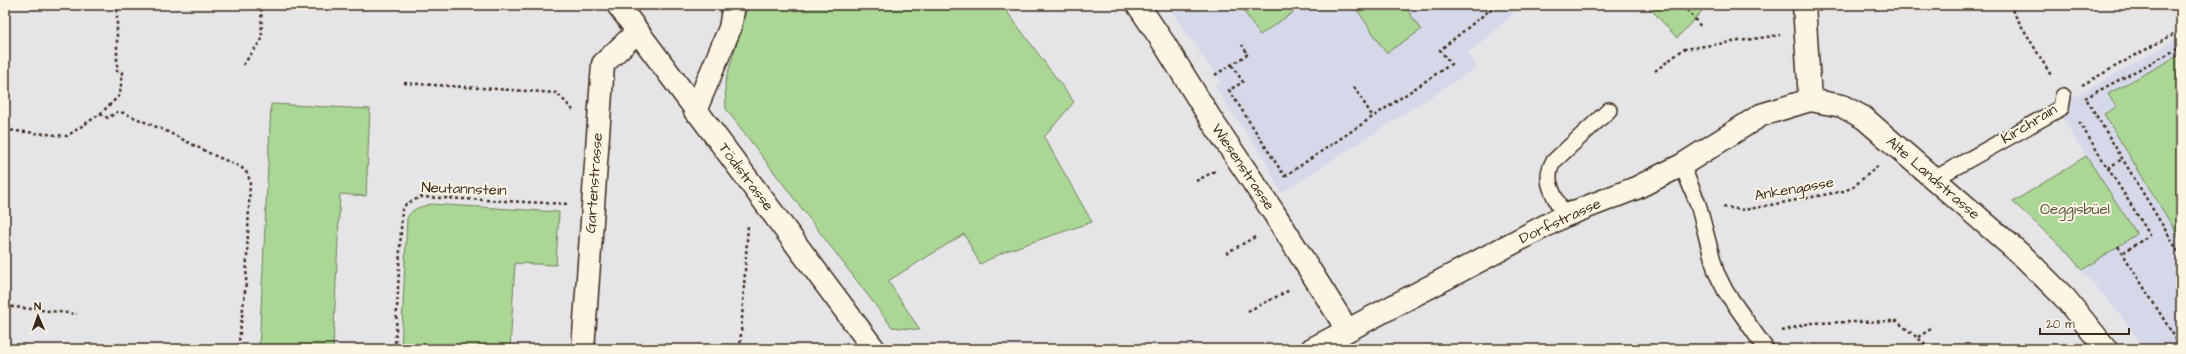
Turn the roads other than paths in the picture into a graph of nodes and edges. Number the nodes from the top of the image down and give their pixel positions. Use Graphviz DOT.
graph roads {
  1 [pos="618,5"];
  2 [pos="734,5"];
  3 [pos="1138,5"];
  4 [pos="1804,5"];
  5 [pos="637,32"];
  6 [pos="2063,96"];
  7 [pos="1810,100"];
  8 [pos="1609,110"];
  9 [pos="695,111"];
  10 [pos="1682,165"];
  11 [pos="1934,179"];
  12 [pos="1564,216"];
  13 [pos="1346,331"];
  14 [pos="1319,347"];
  15 [pos="583,349"];
  16 [pos="874,349"];
  17 [pos="1766,349"];
  18 [pos="2106,349"];
  1 -- 5 [label="street, Tödistrasse"];
  2 -- 9 [label="street"];
  3 -- 13 [label="street, Wiesenstrasse"];
  4 -- 7 [label="street"];
  5 -- 9 [label="street, Tödistrasse"];
  5 -- 15 [label="street, Gartenstrasse"];
  6 -- 11 [label="lane, Kirchrain"];
  7 -- 10 [label="street, Dorfstrasse"];
  7 -- 11 [label="street, Alte Landstrasse"];
  8 -- 12 [label="lane"];
  9 -- 16 [label="street, Tödistrasse"];
  10 -- 12 [label="street, Dorfstrasse"];
  10 -- 17 [label="lane"];
  11 -- 18 [label="street, Alte Landstrasse"];
  12 -- 13 [label="street, Dorfstrasse"];
  13 -- 14 [label="street, Dorfstrasse"];
}
